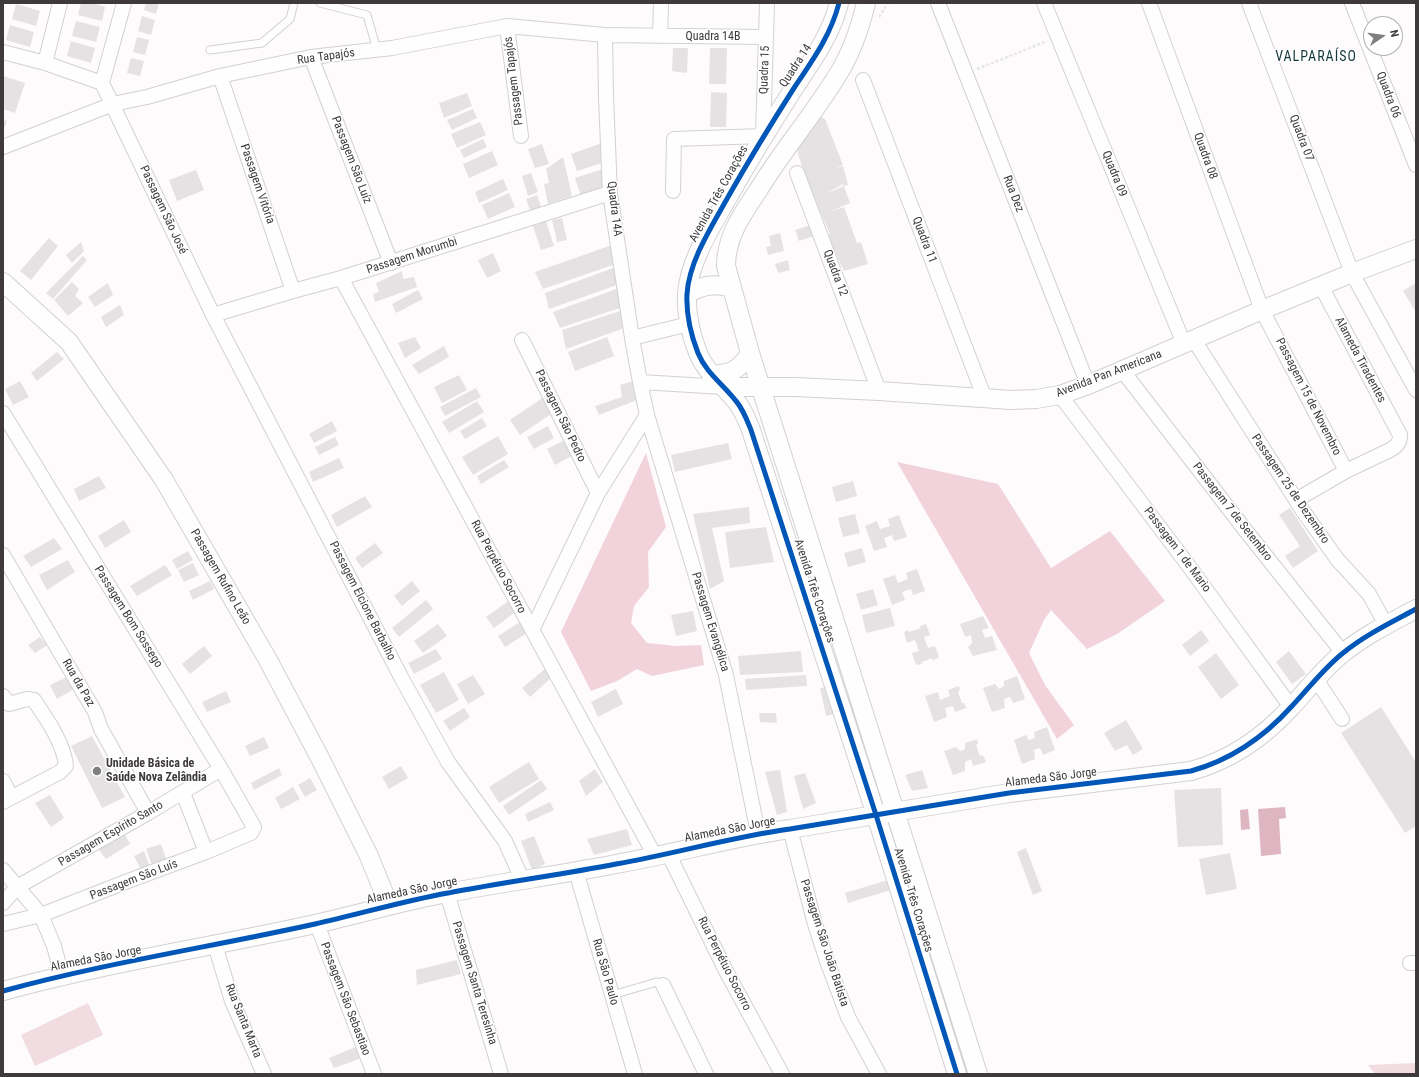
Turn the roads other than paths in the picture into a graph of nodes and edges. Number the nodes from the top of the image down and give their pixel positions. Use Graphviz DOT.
graph roads {
  1 [pos="60,3"];
  2 [pos="124,3"];
  3 [pos="294,3"];
  4 [pos="320,3"];
  5 [pos="660,3"];
  6 [pos="767,3"];
  7 [pos="839,3"];
  8 [pos="866,3"];
  9 [pos="938,3"];
  10 [pos="1044,3"];
  11 [pos="1148,3"];
  12 [pos="1250,3"];
  13 [pos="1352,3"];
  14 [pos="507,26"];
  15 [pos="605,35"];
  16 [pos="660,36"];
  17 [pos="766,37"];
  18 [pos="210,50"];
  19 [pos="377,50"];
  20 [pos="3,52"];
  21 [pos="311,57"];
  22 [pos="45,63"];
  23 [pos="220,76"];
  24 [pos="863,80"];
  25 [pos="102,83"];
  26 [pos="114,104"];
  27 [pos="521,136"];
  28 [pos="763,136"];
  29 [pos="3,147"];
  30 [pos="1416,165"];
  31 [pos="797,173"];
  32 [pos="673,191"];
  33 [pos="610,193"];
  34 [pos="1416,249"];
  35 [pos="391,263"];
  36 [pos="1352,273"];
  37 [pos="341,278"];
  38 [pos="3,282"];
  39 [pos="1321,286"];
  40 [pos="732,288"];
  41 [pos="293,291"];
  42 [pos="687,294"];
  43 [pos="213,316"];
  44 [pos="1266,316"];
  45 [pos="689,324"];
  46 [pos="632,338"];
  47 [pos="522,340"];
  48 [pos="1193,344"];
  49 [pos="750,353"];
  50 [pos="1122,370"];
  51 [pos="711,375"];
  52 [pos="640,382"];
  53 [pos="1088,385"];
  54 [pos="724,387"];
  55 [pos="761,388"];
  56 [pos="1416,390"];
  57 [pos="879,391"];
  58 [pos="1060,395"];
  59 [pos="985,399"];
  60 [pos="3,413"];
  61 [pos="647,415"];
  62 [pos="1346,471"];
  63 [pos="598,493"];
  64 [pos="1296,500"];
  65 [pos="3,555"];
  66 [pos="1416,609"];
  67 [pos="1386,625"];
  68 [pos="532,630"];
  69 [pos="1343,653"];
  70 [pos="1316,679"];
  71 [pos="3,696"];
  72 [pos="1291,707"];
  73 [pos="1342,719"];
  74 [pos="221,769"];
  75 [pos="3,782"];
  76 [pos="183,793"];
  77 [pos="7,800"];
  78 [pos="896,812"];
  79 [pos="148,813"];
  80 [pos="876,815"];
  81 [pos="252,822"];
  82 [pos="790,829"];
  83 [pos="758,833"];
  84 [pos="206,852"];
  85 [pos="661,854"];
  86 [pos="3,870"];
  87 [pos="576,871"];
  88 [pos="522,879"];
  89 [pos="17,887"];
  90 [pos="447,893"];
  91 [pos="3,903"];
  92 [pos="389,905"];
  93 [pos="41,915"];
  94 [pos="3,924"];
  95 [pos="317,924"];
  96 [pos="215,945"];
  97 [pos="62,976"];
  98 [pos="663,985"];
  99 [pos="3,991"];
  100 [pos="612,994"];
  101 [pos="264,1074"];
  102 [pos="374,1074"];
  103 [pos="501,1074"];
  104 [pos="635,1074"];
  105 [pos="706,1074"];
  106 [pos="782,1074"];
  107 [pos="879,1074"];
  108 [pos="958,1074"];
  109 [pos="978,1074"];
  1 -- 22 [label="street"];
  2 -- 25 [label="street"];
  3 -- 18 [label="lane"];
  4 -- 19 [label="lane"];
  5 -- 16 [label="street"];
  6 -- 17 [label="street, Quadra 15"];
  7 -- 28 [label="street, Quadra 14"];
  8 -- 40 [label="street, Avenida Três Corações"];
  9 -- 53 [label="street, Rua Dez"];
  10 -- 48 [label="street, Quadra 09"];
  11 -- 44 [label="street, Quadra 08"];
  12 -- 36 [label="street, Quadra 07"];
  13 -- 30 [label="street, Quadra 06"];
  14 -- 15 [label="street, Rua Tapajós"];
  14 -- 19 [label="street, Rua Tapajós"];
  14 -- 27 [label="street, Passagem Tapajós"];
  15 -- 16 [label="street, Rua Tapajós"];
  15 -- 33 [label="street, Quadra 14A"];
  16 -- 17 [label="street, Quadra 14B"];
  17 -- 28 [label="street, Quadra 15"];
  19 -- 21 [label="street, Rua Tapajós"];
  20 -- 22 [label="street"];
  21 -- 23 [label="street, Rua Tapajós"];
  21 -- 35 [label="street, Passagem São Luíz"];
  22 -- 25 [label="street"];
  23 -- 26 [label="street, Rua Tapajós"];
  23 -- 41 [label="street, Passagem Vitória"];
  24 -- 59 [label="street, Quadra 11"];
  25 -- 26 [label="street, Passagem São José"];
  26 -- 29 [label="street, Rua Tapajós"];
  26 -- 43 [label="street, Passagem São José"];
  28 -- 32 [label="street"];
  28 -- 42 [label="street, Avenida Três Corações"];
  31 -- 57 [label="street, Quadra 12"];
  33 -- 35 [label="street, Passagem Morumbi"];
  33 -- 46 [label="street, Quadra 14A"];
  34 -- 36 [label="street, Avenida Pan Americana"];
  35 -- 37 [label="street, Passagem Morumbi"];
  36 -- 39 [label="street, Avenida Pan Americana"];
  36 -- 56 [label="street, Quadra 07"];
  37 -- 41 [label="street, Passagem Morumbi"];
  37 -- 68 [label="street, Rua Perpétuo Socorro"];
  38 -- 92 [label="street, Passagem Rufino Leão"];
  39 -- 44 [label="street, Avenida Pan Americana"];
  39 -- 62 [label="street, Alameda Tiradentes"];
  40 -- 42 [label="street"];
  40 -- 49 [label="street, Avenida Três Corações"];
  41 -- 43 [label="street, Passagem Morumbi"];
  42 -- 45 [label="street, Avenida Três Corações"];
  43 -- 88 [label="street, Passagem Elcione Barbalho"];
  44 -- 48 [label="street, Avenida Pan Americana"];
  44 -- 62 [label="street, Passagem 15 de Novembro"];
  45 -- 46 [label="street"];
  45 -- 51 [label="street, Avenida Três Corações"];
  46 -- 52 [label="street, Quadra 14A"];
  47 -- 63 [label="street, Passagem São Pedro"];
  48 -- 50 [label="street, Avenida Pan Americana"];
  48 -- 64 [label="street, Passagem 25 de Dezembro"];
  49 -- 51 [label="street"];
  49 -- 55 [label="street, Avenida Três Corações"];
  50 -- 53 [label="street, Avenida Pan Americana"];
  50 -- 69 [label="street, Passagem 7 de Setembro"];
  51 -- 54 [label="street, Avenida Três Corações"];
  52 -- 54 [label="street, Avenida Pan Americana"];
  52 -- 61 [label="street, Passagem Evangélica"];
  53 -- 58 [label="street, Avenida Pan Americana"];
  54 -- 55 [label="street, Avenida Pan Americana"];
  54 -- 80 [label="street, Avenida Três Corações"];
  55 -- 57 [label="street, Avenida Pan Americana"];
  55 -- 78 [label="street, Avenida Três Corações"];
  57 -- 59 [label="street, Avenida Pan Americana"];
  58 -- 59 [label="street, Avenida Pan Americana"];
  58 -- 72 [label="street, Passagem 1 de Mario"];
  60 -- 74 [label="street, Passagem Bom Sossego"];
  61 -- 63 [label="street"];
  61 -- 83 [label="street, Passagem Evangélica"];
  62 -- 64 [label="street"];
  63 -- 68 [label="street"];
  64 -- 67 [label="street, Passagem 25 de Dezembro"];
  65 -- 79 [label="street, Rua da Paz"];
  66 -- 67 [label="street, Alameda São Jorge"];
  67 -- 69 [label="street, Alameda São Jorge"];
  68 -- 85 [label="street, Rua Perpétuo Socorro"];
  69 -- 70 [label="street, Alameda São Jorge"];
  70 -- 72 [label="street, Alameda São Jorge"];
  70 -- 73 [label="street"];
  71 -- 77 [label="street"];
  72 -- 78 [label="street, Alameda São Jorge"];
  74 -- 76 [label="street, Passagem Espírito Santo"];
  74 -- 81 [label="street, Passagem Bom Sossego"];
  75 -- 77 [label="street"];
  76 -- 79 [label="street, Passagem Espírito Santo"];
  76 -- 84 [label="street"];
  78 -- 80 [label="street, Alameda São Jorge"];
  78 -- 109 [label="street, Avenida Três Corações"];
  79 -- 89 [label="street, Passagem Espírito Santo"];
  80 -- 82 [label="street, Alameda São Jorge"];
  80 -- 108 [label="street, Avenida Três Corações"];
  81 -- 84 [label="street, Passagem São Luís"];
  82 -- 83 [label="street, Alameda São Jorge"];
  82 -- 107 [label="street, Passagem São João Batista"];
  83 -- 85 [label="street, Alameda São Jorge"];
  84 -- 93 [label="street, Passagem São Luís"];
  85 -- 87 [label="street, Alameda São Jorge"];
  85 -- 106 [label="street, Rua Perpétuo Socorro"];
  86 -- 89 [label="street"];
  87 -- 88 [label="street, Alameda São Jorge"];
  87 -- 100 [label="street, Rua São Paulo"];
  88 -- 90 [label="street, Alameda São Jorge"];
  89 -- 91 [label="street, Passagem Espírito Santo"];
  89 -- 93 [label="street"];
  90 -- 92 [label="street, Alameda São Jorge"];
  90 -- 103 [label="street, Passagem Santa Teresinha"];
  92 -- 95 [label="street, Alameda São Jorge"];
  93 -- 94 [label="street, Passagem São Luís"];
  93 -- 97 [label="street"];
  95 -- 96 [label="street, Alameda São Jorge"];
  95 -- 102 [label="street, Passagem São Sebastiao"];
  96 -- 97 [label="street, Alameda São Jorge"];
  96 -- 101 [label="street, Rua Santa Marta"];
  97 -- 99 [label="street, Alameda São Jorge"];
  98 -- 100 [label="lane"];
  98 -- 105 [label="street"];
  100 -- 104 [label="street, Rua São Paulo"];
}
